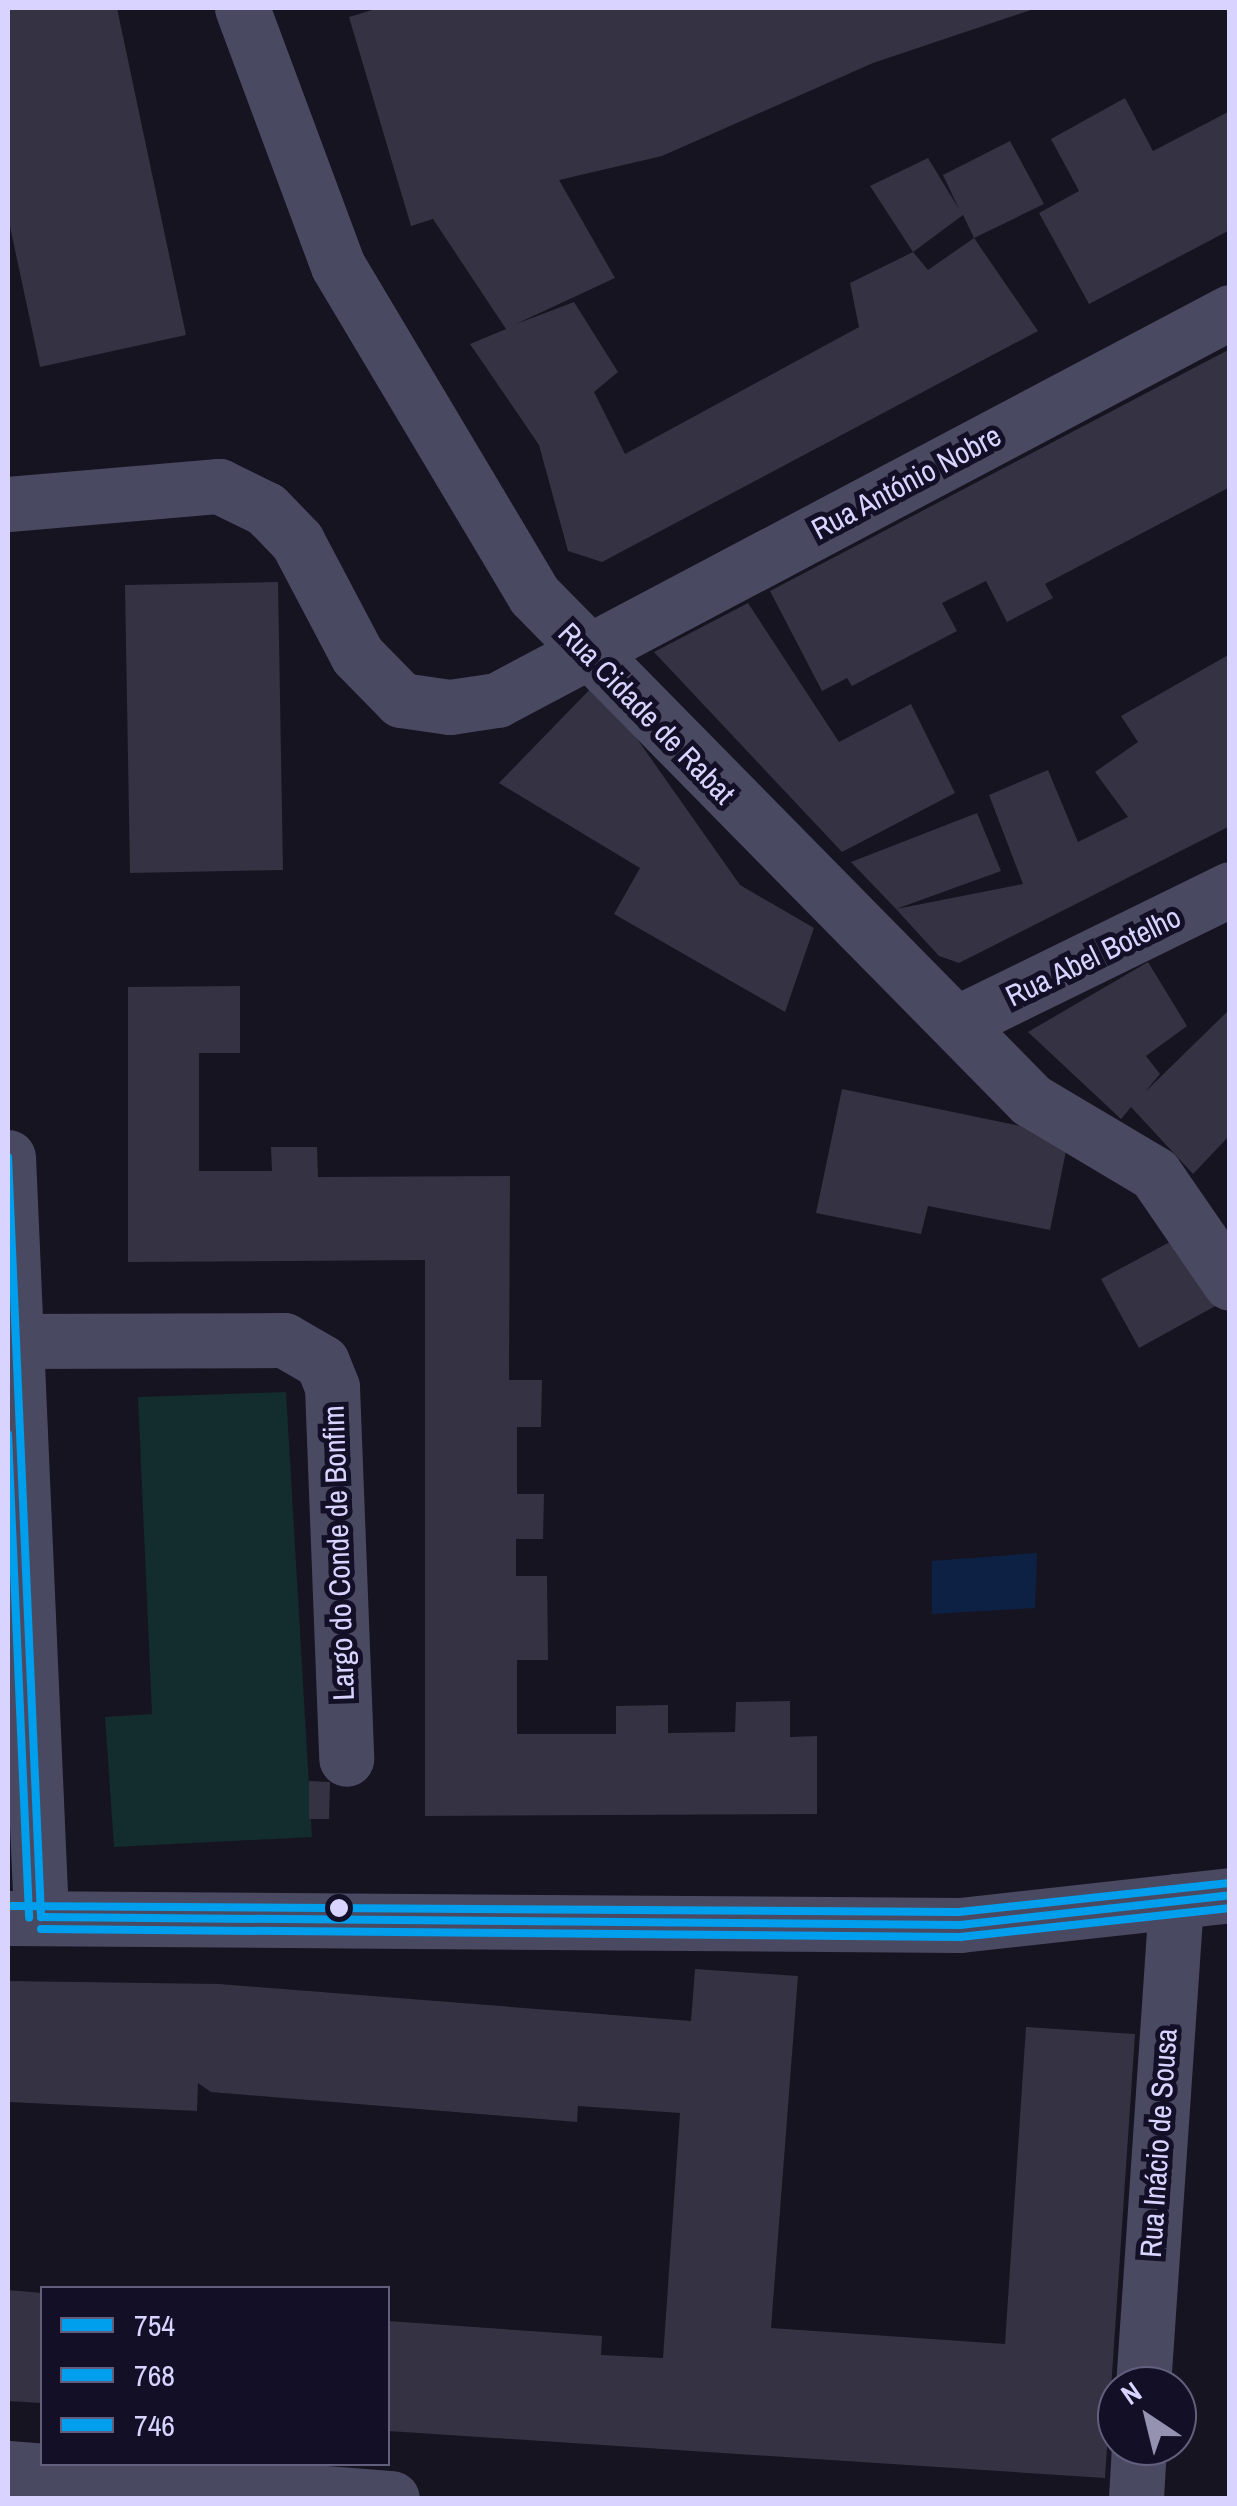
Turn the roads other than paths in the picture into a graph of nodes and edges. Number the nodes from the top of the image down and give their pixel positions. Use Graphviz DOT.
graph roads {
  1 [pos="242,8"];
  2 [pos="1230,312"];
  3 [pos="8,504"];
  4 [pos="583,652"];
  5 [pos="1230,889"];
  6 [pos="956,1023"];
  7 [pos="8,1158"];
  8 [pos="1230,1283"];
  9 [pos="15,1341"];
  10 [pos="346,1758"];
  11 [pos="1230,1895"];
  12 [pos="1176,1901"];
  13 [pos="24,1917"];
  14 [pos="1144,2366"];
  15 [pos="1138,2466"];
  16 [pos="8,2468"];
  17 [pos="392,2498"];
  18 [pos="1136,2498"];
  1 -- 4 [label="street, Rua Cidade de Rabat"];
  2 -- 4 [label="street, Rua António Nobre"];
  3 -- 4 [label="street, Rua António Nobre"];
  4 -- 6 [label="street, Rua Cidade de Rabat"];
  5 -- 6 [label="street, Rua Abel Botelho"];
  6 -- 8 [label="street, Rua Cidade de Rabat"];
  7 -- 9 [label="street"];
  9 -- 10 [label="street, Largo do Conde de Bonfim"];
  9 -- 13 [label="street"];
  11 -- 12 [label="street"];
  12 -- 13 [label="street"];
  12 -- 14 [label="street, Rua Inácio de Sousa"];
  15 -- 18 [label="street"];
  16 -- 17 [label="street"];
}
